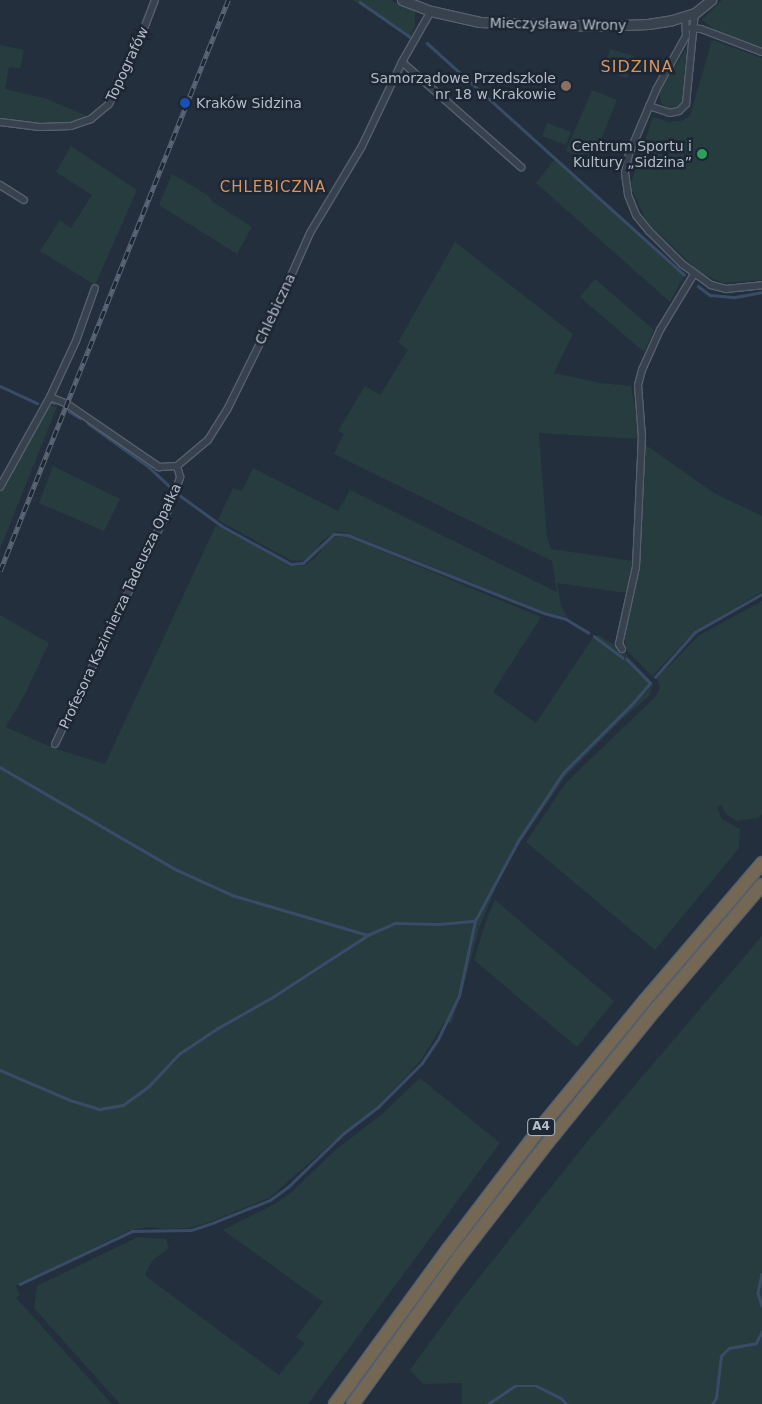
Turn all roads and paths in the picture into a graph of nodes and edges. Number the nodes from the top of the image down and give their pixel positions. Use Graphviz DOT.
graph roads {
  1 [pos="155,0"];
  2 [pos="402,0"];
  3 [pos="711,0"];
  4 [pos="431,11"];
  5 [pos="695,13"];
  6 [pos="685,16"];
  7 [pos="691,28"];
  8 [pos="762,52"];
  9 [pos="402,62"];
  10 [pos="649,106"];
  11 [pos="0,122"];
  12 [pos="521,167"];
  13 [pos="0,185"];
  14 [pos="24,200"];
  15 [pos="694,274"];
  16 [pos="762,285"];
  17 [pos="95,288"];
  18 [pos="50,396"];
  19 [pos="177,466"];
  20 [pos="0,487"];
  21 [pos="622,649"];
  22 [pos="55,744"];
  23 [pos="762,863"];
  24 [pos="762,885"];
  25 [pos="335,1404"];
  26 [pos="353,1404"];
  1 -- 11 [label="street, Topografów"];
  2 -- 4 [label="street, Mieczysława Wrony"];
  3 -- 5 [label="street, Mieczysława Wrony"];
  4 -- 6 [label="street, Mieczysława Wrony"];
  4 -- 9 [label="street, Chlebiczna"];
  5 -- 6 [label="street, Mieczysława Wrony"];
  5 -- 7 [label="street"];
  6 -- 7 [label="street"];
  7 -- 8 [label="street"];
  7 -- 10 [label="street"];
  7 -- 10 [label="street"];
  9 -- 12 [label="street"];
  9 -- 19 [label="street, Chlebiczna"];
  10 -- 15 [label="street"];
  13 -- 14 [label="street"];
  15 -- 16 [label="street"];
  15 -- 21 [label="street"];
  17 -- 18 [label="street"];
  18 -- 19 [label="street"];
  18 -- 20 [label="street"];
  19 -- 22 [label="street, Profesora Kazimierza Tadeusza Opałka"];
  23 -- 25 [label="highway, A4"];
  24 -- 26 [label="highway, A4"];
}
